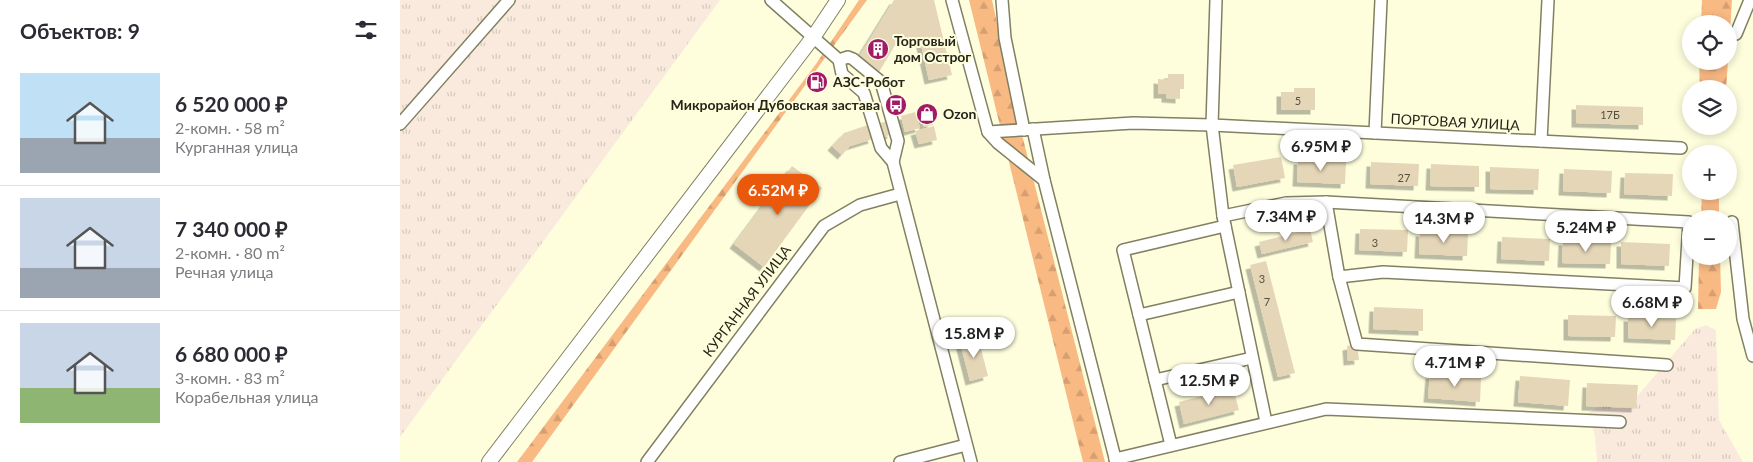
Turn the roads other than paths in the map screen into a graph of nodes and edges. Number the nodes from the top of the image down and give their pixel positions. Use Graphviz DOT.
graph roads {
  1 [pos="509,0"];
  2 [pos="771,0"];
  3 [pos="838,0"];
  4 [pos="952,0"];
  5 [pos="1002,0"];
  6 [pos="1216,0"];
  7 [pos="1381,0"];
  8 [pos="1548,0"];
  9 [pos="1750,0"];
  10 [pos="1737,32"];
  11 [pos="814,36"];
  12 [pos="839,60"];
  13 [pos="400,124"];
  14 [pos="1212,124"];
  15 [pos="1028,130"];
  16 [pos="988,132"];
  17 [pos="1375,133"];
  18 [pos="1541,141"];
  19 [pos="1681,148"];
  20 [pos="893,162"];
  21 [pos="1044,180"];
  22 [pos="900,194"];
  23 [pos="1326,202"];
  24 [pos="1224,221"];
  25 [pos="1737,265"];
  26 [pos="1339,277"];
  27 [pos="1238,292"];
  28 [pos="1139,315"];
  29 [pos="1753,356"];
  30 [pos="1252,358"];
  31 [pos="1667,365"];
  32 [pos="1155,380"];
  33 [pos="1266,422"];
  34 [pos="1620,422"];
  35 [pos="966,445"];
  36 [pos="1171,445"];
  37 [pos="1116,461"];
  38 [pos="489,462"];
  39 [pos="646,462"];
  40 [pos="900,462"];
  41 [pos="970,462"];
  1 -- 13 [label="street"];
  2 -- 11 [label="street"];
  3 -- 11 [label="street"];
  4 -- 16 [label="street"];
  5 -- 15 [label="street"];
  6 -- 14 [label="street"];
  7 -- 17 [label="street"];
  8 -- 18 [label="street"];
  9 -- 10 [label="street"];
  11 -- 12 [label="street"];
  11 -- 38 [label="street"];
  12 -- 20 [label="street"];
  12 -- 20 [label="street"];
  14 -- 15 [label="street, ПОРТОВАЯ УЛИЦА"];
  14 -- 17 [label="street, ПОРТОВАЯ УЛИЦА"];
  14 -- 24 [label="street"];
  15 -- 16 [label="street, ПОРТОВАЯ УЛИЦА"];
  15 -- 21 [label="street"];
  16 -- 21 [label="street"];
  17 -- 18 [label="street, ПОРТОВАЯ УЛИЦА"];
  18 -- 19 [label="street, ПОРТОВАЯ УЛИЦА"];
  20 -- 22 [label="street"];
  21 -- 37 [label="street"];
  22 -- 35 [label="street"];
  22 -- 39 [label="street, КУРГАННАЯ УЛИЦА"];
  23 -- 24 [label="street"];
  23 -- 26 [label="street"];
  23 -- 26 [label="street"];
  24 -- 27 [label="street"];
  24 -- 28 [label="street"];
  25 -- 29 [label="street"];
  26 -- 31 [label="street"];
  27 -- 28 [label="street"];
  27 -- 30 [label="street"];
  28 -- 32 [label="street"];
  30 -- 32 [label="street"];
  30 -- 33 [label="street"];
  32 -- 36 [label="street"];
  33 -- 34 [label="street"];
  33 -- 36 [label="street"];
  35 -- 40 [label="street"];
  35 -- 41 [label="street"];
  36 -- 37 [label="street"];
}
